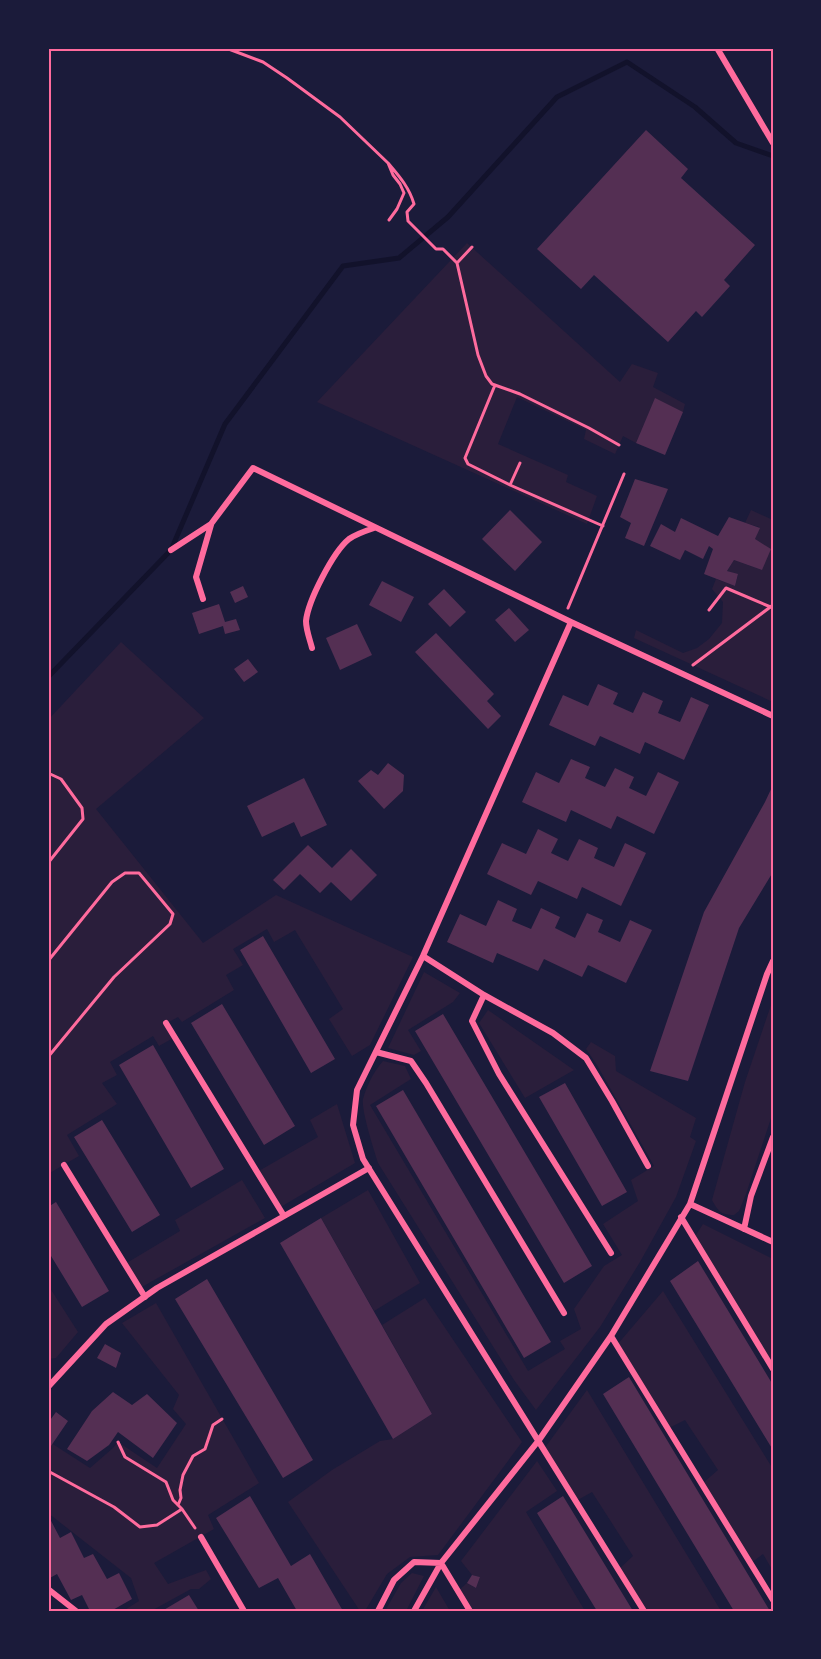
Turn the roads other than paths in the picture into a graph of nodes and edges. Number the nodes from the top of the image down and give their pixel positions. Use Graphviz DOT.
graph roads {
  1 [pos="717,48"];
  2 [pos="773,143"];
  3 [pos="211,524"];
  4 [pos="375,528"];
  5 [pos="171,550"];
  6 [pos="203,599"];
  7 [pos="571,622"];
  8 [pos="312,648"];
  9 [pos="773,716"];
  10 [pos="423,956"];
  11 [pos="773,961"];
  12 [pos="484,995"];
  13 [pos="166,1023"];
  14 [pos="376,1052"];
  15 [pos="773,1137"];
  16 [pos="64,1165"];
  17 [pos="648,1166"];
  18 [pos="369,1168"];
  19 [pos="690,1204"];
  20 [pos="284,1216"];
  21 [pos="681,1217"];
  22 [pos="744,1229"];
  23 [pos="773,1242"];
  24 [pos="611,1253"];
  25 [pos="145,1297"];
  26 [pos="564,1313"];
  27 [pos="611,1336"];
  28 [pos="773,1369"];
  29 [pos="48,1387"];
  30 [pos="538,1440"];
  31 [pos="201,1537"];
  32 [pos="441,1563"];
  33 [pos="48,1589"];
  34 [pos="773,1600"];
  35 [pos="76,1611"];
  36 [pos="244,1611"];
  37 [pos="378,1611"];
  38 [pos="414,1611"];
  39 [pos="470,1611"];
  40 [pos="644,1611"];
  1 -- 2 [label="street"];
  3 -- 4 [label="street"];
  3 -- 5 [label="street"];
  3 -- 6 [label="street"];
  4 -- 7 [label="street"];
  4 -- 8 [label="street"];
  7 -- 9 [label="street"];
  7 -- 10 [label="street"];
  10 -- 12 [label="street"];
  10 -- 14 [label="street"];
  11 -- 19 [label="street"];
  12 -- 17 [label="street"];
  12 -- 24 [label="street"];
  13 -- 20 [label="street"];
  14 -- 18 [label="street"];
  14 -- 26 [label="street"];
  15 -- 22 [label="street"];
  16 -- 25 [label="street"];
  18 -- 20 [label="street"];
  18 -- 30 [label="street"];
  19 -- 21 [label="street"];
  19 -- 22 [label="street"];
  20 -- 25 [label="street"];
  21 -- 27 [label="street"];
  21 -- 28 [label="street"];
  22 -- 23 [label="street"];
  25 -- 29 [label="street"];
  27 -- 30 [label="street"];
  27 -- 34 [label="street"];
  30 -- 32 [label="street"];
  30 -- 40 [label="street"];
  31 -- 36 [label="street"];
  32 -- 37 [label="street"];
  32 -- 38 [label="street"];
  32 -- 39 [label="street"];
  33 -- 35 [label="street"];
}
